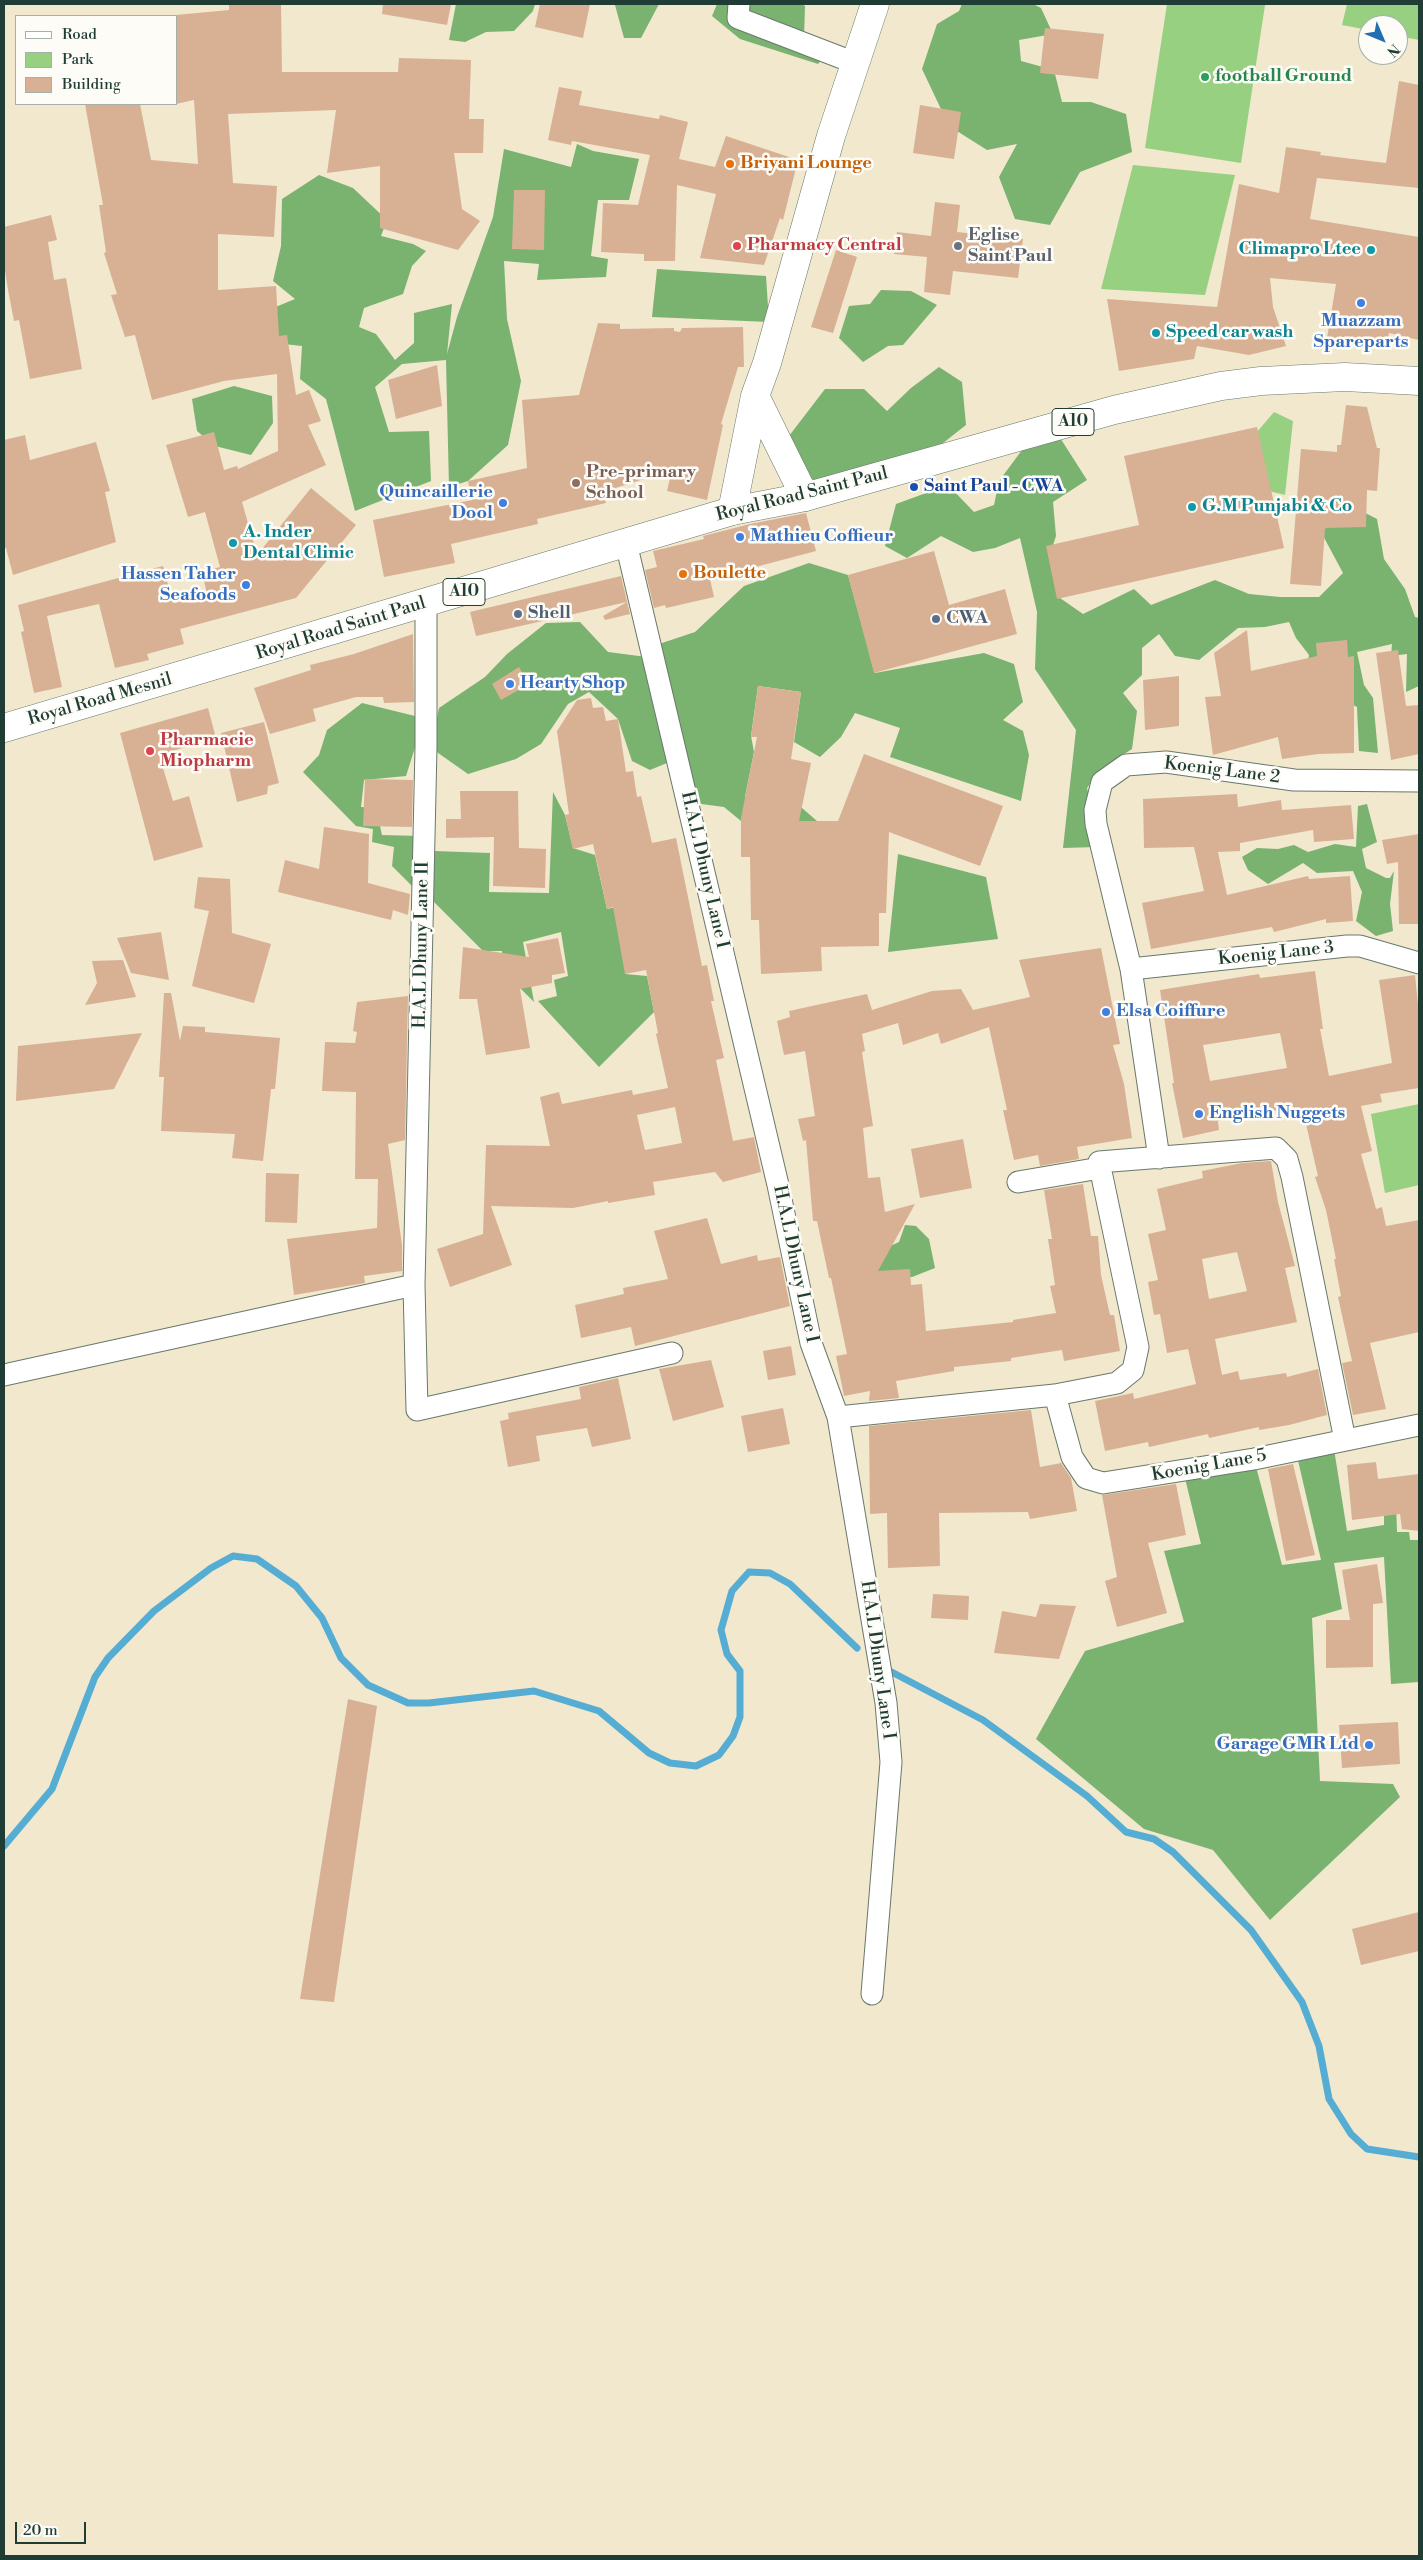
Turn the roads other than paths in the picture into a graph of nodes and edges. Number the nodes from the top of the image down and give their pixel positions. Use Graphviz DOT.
graph roads {
  1 [pos="739,4"];
  2 [pos="875,4"];
  3 [pos="855,63"];
  4 [pos="1419,381"];
  5 [pos="755,396"];
  6 [pos="805,497"];
  7 [pos="732,511"];
  8 [pos="626,543"];
  9 [pos="426,604"];
  10 [pos="196,672"];
  11 [pos="4,728"];
  12 [pos="1419,781"];
  13 [pos="1419,962"];
  14 [pos="1131,969"];
  15 [pos="1159,1158"];
  16 [pos="1100,1168"];
  17 [pos="1018,1182"];
  18 [pos="414,1285"];
  19 [pos="672,1353"];
  20 [pos="4,1375"];
  21 [pos="1055,1395"];
  22 [pos="838,1416"];
  23 [pos="1419,1425"];
  24 [pos="1345,1440"];
  25 [pos="872,1994"];
  1 -- 3 [label="street"];
  2 -- 3 [label="main road"];
  3 -- 5 [label="main road"];
  4 -- 6 [label="main road, Royal Road Saint Paul / A10"];
  5 -- 6 [label="main road"];
  5 -- 7 [label="main road"];
  6 -- 7 [label="main road, Royal Road Saint Paul / A10"];
  7 -- 8 [label="main road, Royal Road Saint Paul / A10"];
  8 -- 9 [label="main road, Royal Road Saint Paul / A10"];
  8 -- 22 [label="street, H.A.L Dhuny Lane I"];
  9 -- 10 [label="main road, Royal Road Saint Paul / A10"];
  9 -- 18 [label="street, H.A.L Dhuny Lane II"];
  10 -- 11 [label="main road, Royal Road Mesnil / A10"];
  12 -- 14 [label="street, Koenig Lane 2"];
  13 -- 14 [label="street, Koenig Lane 3"];
  14 -- 15 [label="street, Koenig Lane 2"];
  15 -- 16 [label="street"];
  15 -- 24 [label="street"];
  16 -- 17 [label="street"];
  16 -- 21 [label="street"];
  18 -- 19 [label="street, H.A.L Dhuny Lane II"];
  18 -- 20 [label="street"];
  21 -- 22 [label="street"];
  21 -- 24 [label="street, Koenig Lane 5"];
  22 -- 25 [label="street, H.A.L Dhuny Lane I"];
  23 -- 24 [label="street, Koenig Lane 5"];
}
